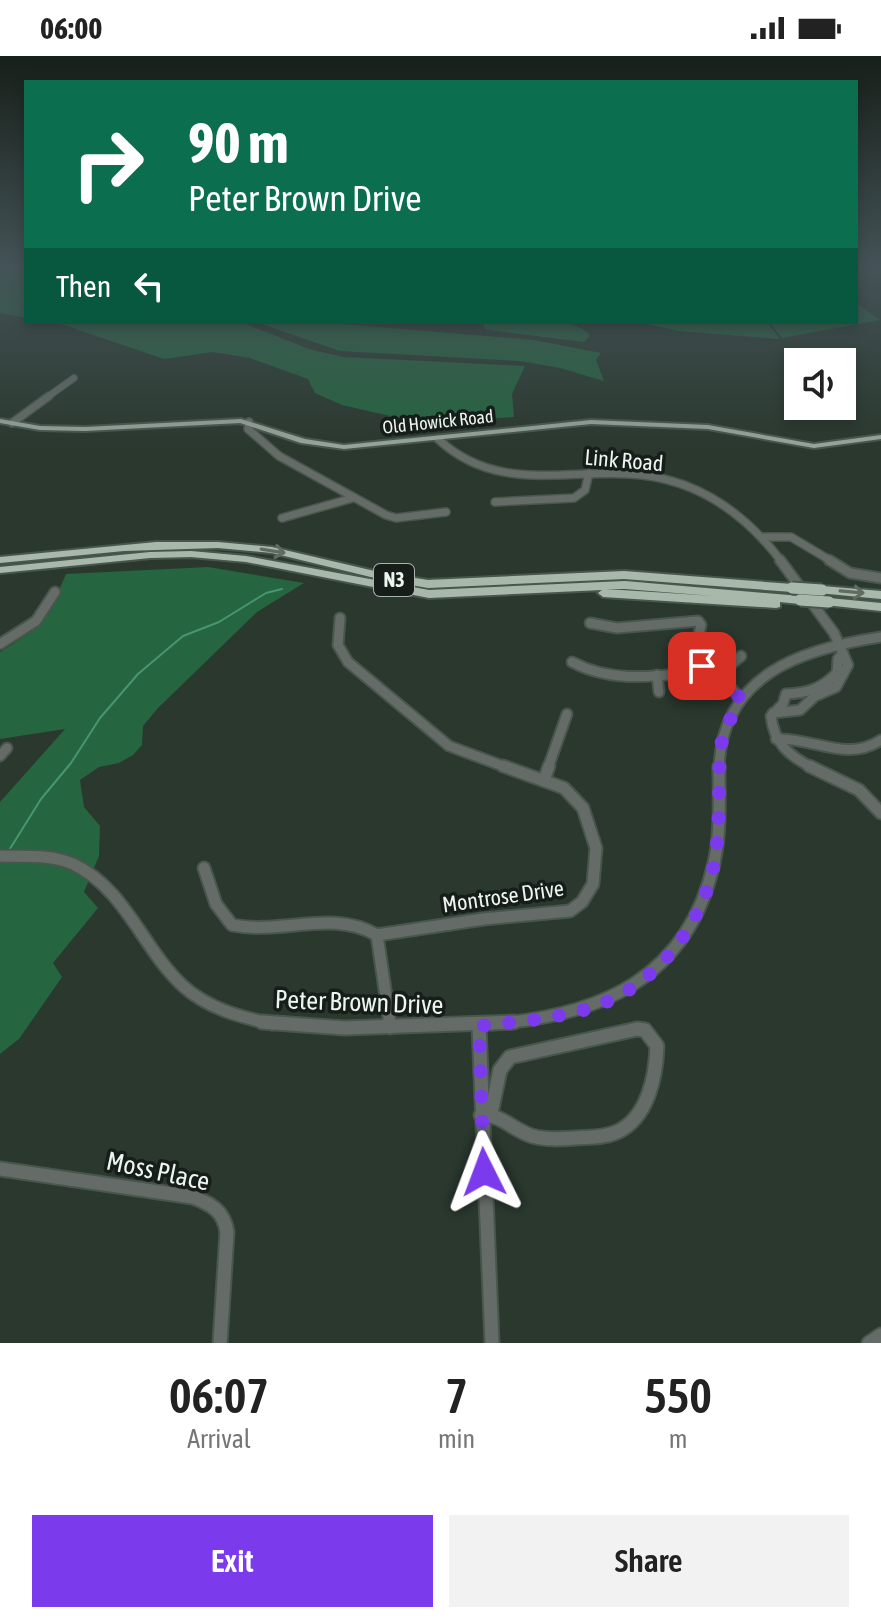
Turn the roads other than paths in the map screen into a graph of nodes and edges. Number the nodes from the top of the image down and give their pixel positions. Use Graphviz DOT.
graph roads {
  1 [pos="74,378"];
  2 [pos="0,421"];
  3 [pos="249,422"];
  4 [pos="12,423"];
  5 [pos="881,437"];
  6 [pos="438,439"];
  7 [pos="589,473"];
  8 [pos="353,498"];
  9 [pos="495,502"];
  10 [pos="446,512"];
  11 [pos="282,518"];
  12 [pos="764,537"];
  13 [pos="0,560"];
  14 [pos="0,570"];
  15 [pos="881,578"];
  16 [pos="55,592"];
  17 [pos="881,595"];
  18 [pos="881,609"];
  19 [pos="340,618"];
  20 [pos="590,623"];
  21 [pos="881,637"];
  22 [pos="0,644"];
  23 [pos="842,649"];
  24 [pos="812,655"];
  25 [pos="741,656"];
  26 [pos="572,662"];
  27 [pos="839,668"];
  28 [pos="714,673"];
  29 [pos="657,675"];
  30 [pos="659,692"];
  31 [pos="740,698"];
  32 [pos="773,713"];
  33 [pos="567,714"];
  34 [pos="776,739"];
  35 [pos="881,740"];
  36 [pos="544,780"];
  37 [pos="881,813"];
  38 [pos="0,856"];
  39 [pos="204,868"];
  40 [pos="377,935"];
  41 [pos="479,1026"];
  42 [pos="390,1027"];
  43 [pos="486,1114"];
  44 [pos="0,1169"];
  45 [pos="881,1335"];
  46 [pos="220,1343"];
  47 [pos="492,1343"];
  48 [pos="869,1343"];
  1 -- 4 [label="street"];
  2 -- 4 [label="main road, Old Howick Road"];
  3 -- 4 [label="main road, Old Howick Road"];
  3 -- 6 [label="main road, Old Howick Road"];
  3 -- 8 [label="street"];
  5 -- 6 [label="main road, Old Howick Road"];
  6 -- 7 [label="street, Link Road"];
  7 -- 9 [label="street"];
  7 -- 12 [label="street, Link Road"];
  8 -- 10 [label="street"];
  8 -- 11 [label="street"];
  12 -- 15 [label="street"];
  12 -- 23 [label="street, Link Road"];
  13 -- 17 [label="highway, N3, one-way, bridge"];
  14 -- 18 [label="highway, N3, bridge"];
  16 -- 22 [label="street"];
  19 -- 36 [label="street, Montrose Drive"];
  20 -- 28 [label="street"];
  21 -- 23 [label="street, Peter Brown Drive"];
  23 -- 24 [label="street, Peter Brown Drive"];
  23 -- 27 [label="street"];
  23 -- 32 [label="street"];
  24 -- 27 [label="street"];
  24 -- 31 [label="street, Peter Brown Drive"];
  25 -- 28 [label="street"];
  26 -- 29 [label="street"];
  27 -- 32 [label="street"];
  28 -- 29 [label="street"];
  28 -- 31 [label="street"];
  29 -- 30 [label="street"];
  31 -- 41 [label="street, Peter Brown Drive"];
  32 -- 34 [label="street"];
  33 -- 36 [label="street"];
  34 -- 35 [label="street"];
  34 -- 37 [label="street"];
  36 -- 40 [label="street, Montrose Drive"];
  38 -- 42 [label="street, Peter Brown Drive"];
  39 -- 40 [label="street"];
  40 -- 42 [label="street"];
  41 -- 42 [label="street, Peter Brown Drive"];
  41 -- 43 [label="street"];
  43 -- 43 [label="street"];
  43 -- 47 [label="street"];
  44 -- 46 [label="street, Moss Place"];
  45 -- 48 [label="street"];
}
